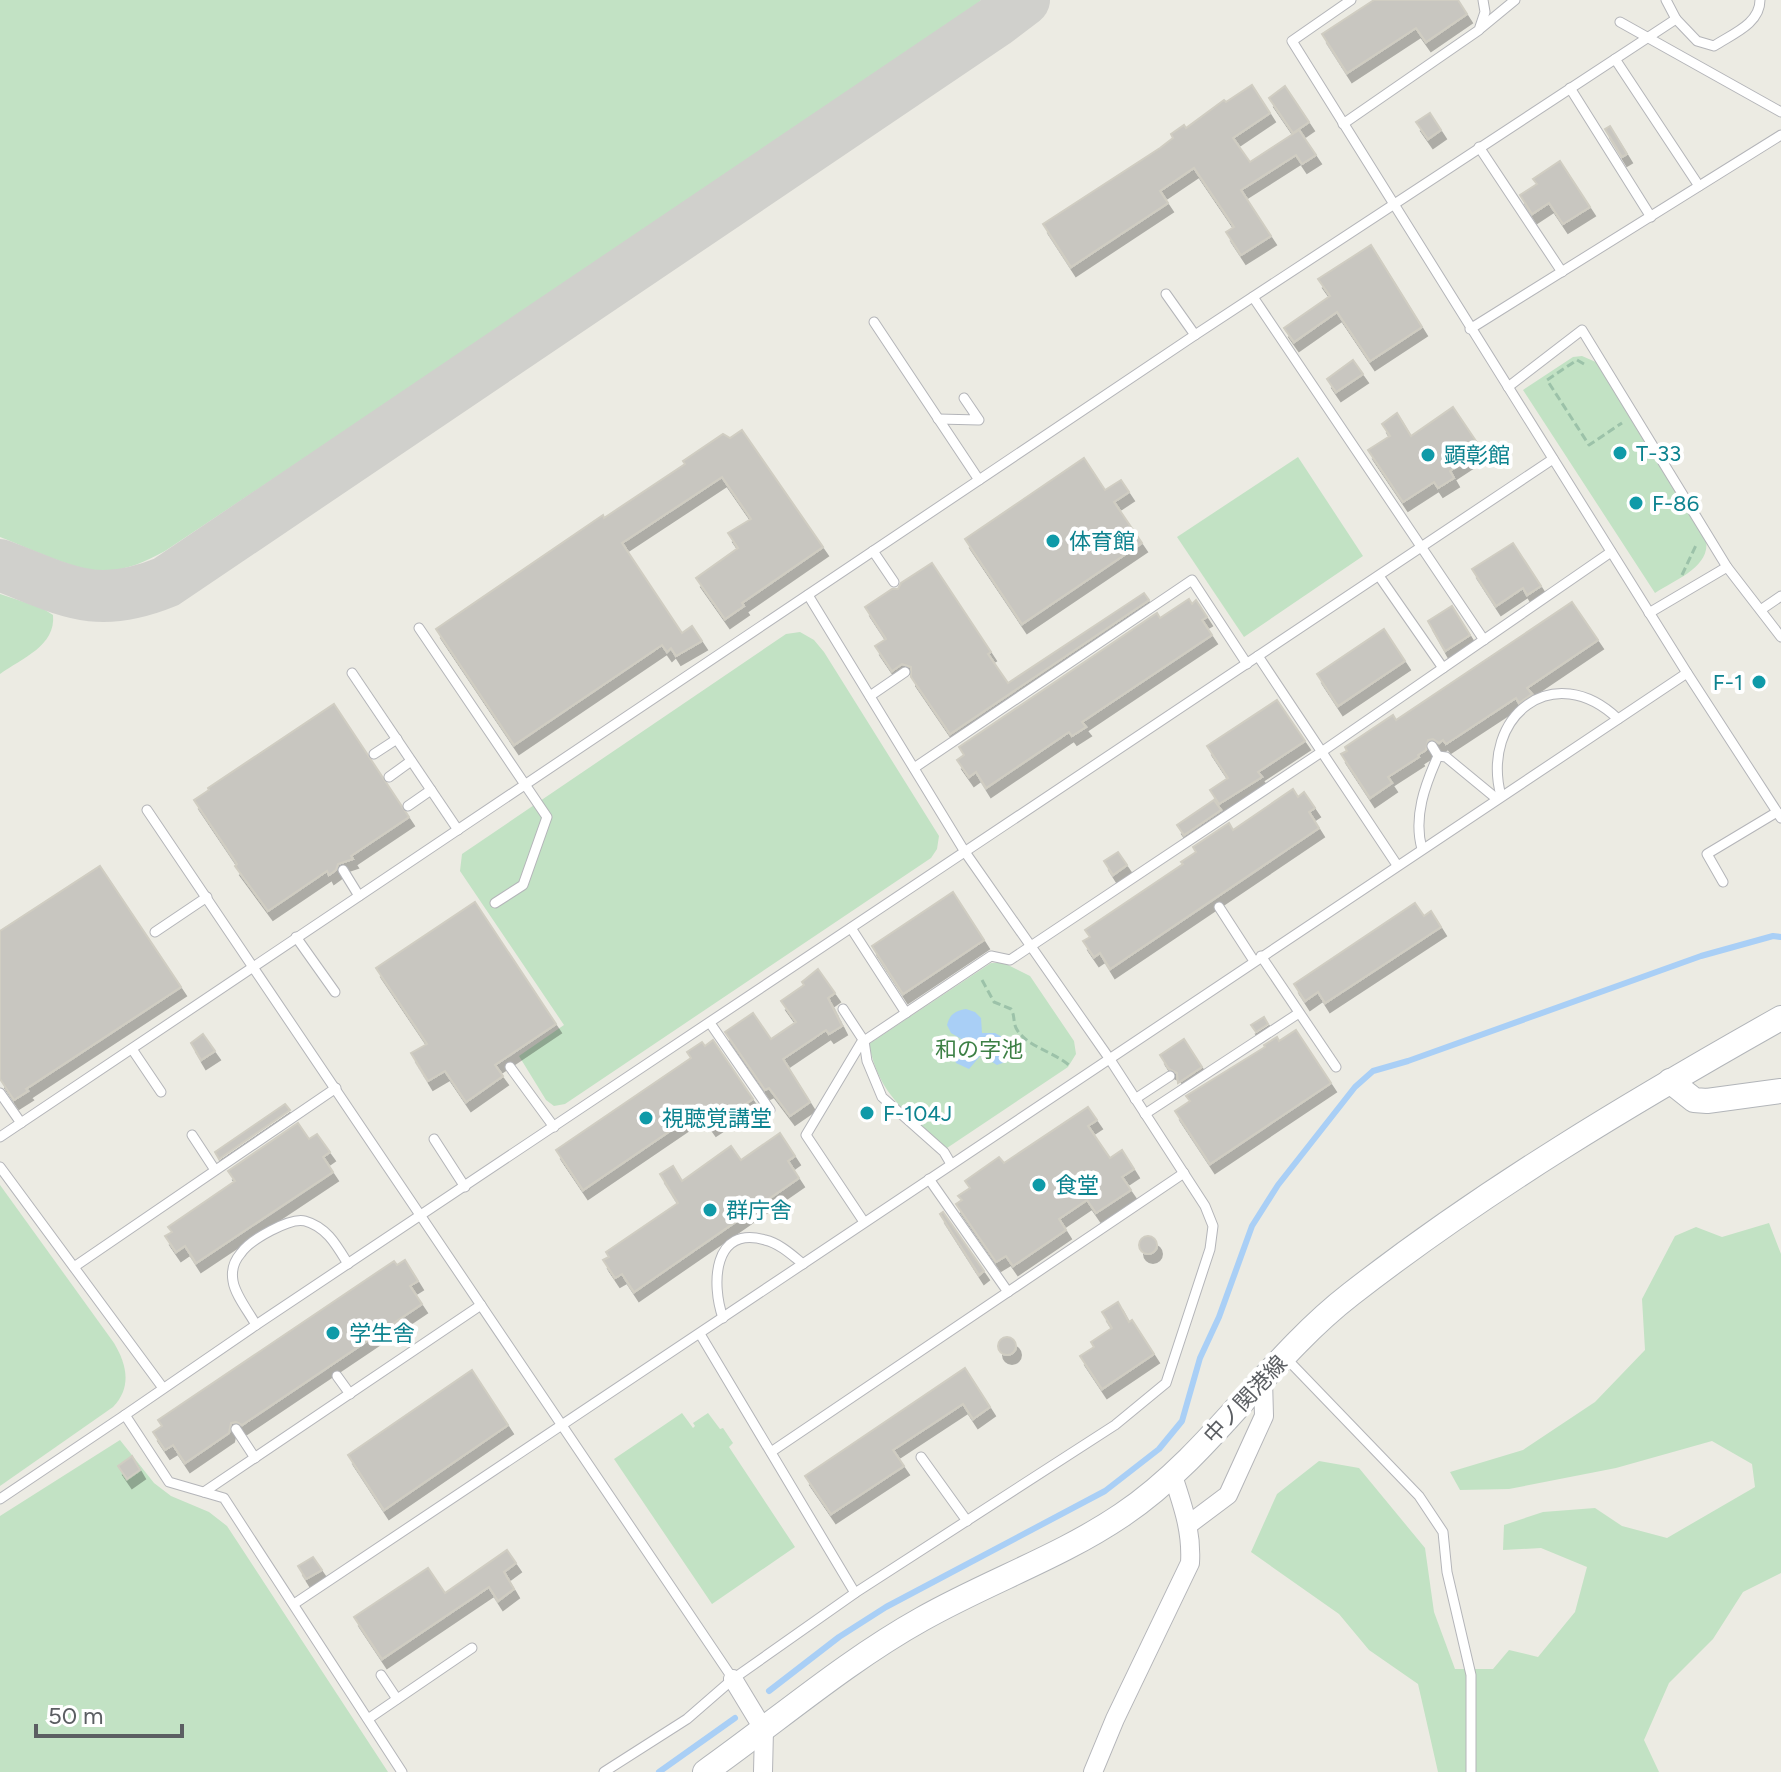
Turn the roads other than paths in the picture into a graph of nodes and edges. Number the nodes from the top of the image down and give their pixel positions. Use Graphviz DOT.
graph roads {
  1 [pos="1351,0"];
  2 [pos="1483,0"];
  3 [pos="1515,0"];
  4 [pos="1666,0"];
  5 [pos="1760,0"];
  6 [pos="1676,19"];
  7 [pos="1620,22"];
  8 [pos="1479,30"];
  9 [pos="1646,38"];
  10 [pos="1615,59"];
  11 [pos="1570,88"];
  12 [pos="1781,112"];
  13 [pos="1343,124"];
  14 [pos="1781,135"];
  15 [pos="1479,147"];
  16 [pos="1699,186"];
  17 [pos="1392,204"];
  18 [pos="1651,217"];
  19 [pos="1562,272"];
  20 [pos="1166,294"];
  21 [pos="1253,297"];
  22 [pos="874,322"];
  23 [pos="1470,329"];
  24 [pos="1195,335"];
  25 [pos="1508,387"];
  26 [pos="964,398"];
  27 [pos="938,419"];
  28 [pos="1553,459"];
  29 [pos="979,480"];
  30 [pos="1423,546"];
  31 [pos="873,551"];
  32 [pos="1611,552"];
  33 [pos="1727,567"];
  34 [pos="1379,576"];
  35 [pos="894,582"];
  36 [pos="808,595"];
  37 [pos="1781,596"];
  38 [pos="1762,609"];
  39 [pos="1649,613"];
  40 [pos="419,628"];
  41 [pos="1781,637"];
  42 [pos="1484,640"];
  43 [pos="1258,656"];
  44 [pos="1247,664"];
  45 [pos="1443,668"];
  46 [pos="905,672"];
  47 [pos="352,673"];
  48 [pos="1687,673"];
  49 [pos="870,696"];
  50 [pos="1618,719"];
  51 [pos="397,739"];
  52 [pos="1432,746"];
  53 [pos="1320,753"];
  54 [pos="374,754"];
  55 [pos="1438,756"];
  56 [pos="411,761"];
  57 [pos="914,768"];
  58 [pos="389,777"];
  59 [pos="525,786"];
  60 [pos="431,790"];
  61 [pos="1499,798"];
  62 [pos="408,806"];
  63 [pos="147,810"];
  64 [pos="1779,815"];
  65 [pos="458,830"];
  66 [pos="1422,849"];
  67 [pos="965,852"];
  68 [pos="1726,864"];
  69 [pos="1397,865"];
  70 [pos="1715,869"];
  71 [pos="343,870"];
  72 [pos="1723,882"];
  73 [pos="359,896"];
  74 [pos="207,897"];
  75 [pos="495,903"];
  76 [pos="1219,907"];
  77 [pos="851,928"];
  78 [pos="155,932"];
  79 [pos="296,937"];
  80 [pos="1031,946"];
  81 [pos="1258,958"];
  82 [pos="254,966"];
  83 [pos="335,992"];
  84 [pos="843,1009"];
  85 [pos="906,1013"];
  86 [pos="1299,1013"];
  87 [pos="1781,1018"];
  88 [pos="710,1023"];
  89 [pos="864,1041"];
  90 [pos="132,1049"];
  91 [pos="1109,1058"];
  92 [pos="510,1067"];
  93 [pos="1336,1067"];
  94 [pos="1170,1076"];
  95 [pos="1670,1081"];
  96 [pos="336,1088"];
  97 [pos="1781,1091"];
  98 [pos="161,1092"];
  99 [pos="0,1093"];
  100 [pos="1135,1099"];
  101 [pos="770,1110"];
  102 [pos="1145,1114"];
  103 [pos="21,1123"];
  104 [pos="554,1127"];
  105 [pos="192,1135"];
  106 [pos="0,1137"];
  107 [pos="434,1139"];
  108 [pos="951,1164"];
  109 [pos="0,1167"];
  110 [pos="215,1170"];
  111 [pos="1184,1173"];
  112 [pos="929,1179"];
  113 [pos="465,1187"];
  114 [pos="421,1216"];
  115 [pos="864,1222"];
  116 [pos="348,1264"];
  117 [pos="803,1264"];
  118 [pos="74,1267"];
  119 [pos="1008,1292"];
  120 [pos="481,1305"];
  121 [pos="723,1318"];
  122 [pos="256,1325"];
  123 [pos="700,1334"];
  124 [pos="1285,1357"];
  125 [pos="337,1376"];
  126 [pos="1263,1380"];
  127 [pos="163,1388"];
  128 [pos="350,1394"];
  129 [pos="125,1415"];
  130 [pos="563,1426"];
  131 [pos="236,1429"];
  132 [pos="771,1452"];
  133 [pos="921,1457"];
  134 [pos="255,1458"];
  135 [pos="1173,1476"];
  136 [pos="204,1492"];
  137 [pos="0,1499"];
  138 [pos="967,1521"];
  139 [pos="1188,1525"];
  140 [pos="855,1593"];
  141 [pos="294,1604"];
  142 [pos="472,1648"];
  143 [pos="381,1675"];
  144 [pos="733,1679"];
  145 [pos="397,1699"];
  146 [pos="368,1719"];
  147 [pos="764,1730"];
  148 [pos="402,1772"];
  149 [pos="604,1772"];
  150 [pos="705,1772"];
  151 [pos="763,1772"];
  152 [pos="1093,1772"];
  153 [pos="1471,1772"];
  1 -- 13 [label="lane"];
  2 -- 8 [label="lane"];
  3 -- 8 [label="lane"];
  4 -- 6 [label="lane"];
  5 -- 6 [label="lane"];
  6 -- 9 [label="lane"];
  7 -- 9 [label="lane"];
  8 -- 13 [label="lane"];
  9 -- 10 [label="lane"];
  9 -- 12 [label="lane"];
  10 -- 11 [label="lane"];
  10 -- 16 [label="lane"];
  11 -- 15 [label="lane"];
  11 -- 18 [label="lane"];
  13 -- 17 [label="lane"];
  14 -- 16 [label="lane"];
  15 -- 17 [label="lane"];
  15 -- 19 [label="lane"];
  16 -- 18 [label="lane"];
  17 -- 21 [label="lane"];
  17 -- 23 [label="lane"];
  18 -- 19 [label="lane"];
  19 -- 23 [label="lane"];
  20 -- 24 [label="lane"];
  21 -- 24 [label="lane"];
  21 -- 30 [label="lane"];
  22 -- 27 [label="lane"];
  23 -- 25 [label="lane"];
  24 -- 29 [label="lane"];
  25 -- 28 [label="lane"];
  25 -- 33 [label="lane"];
  26 -- 27 [label="lane"];
  27 -- 29 [label="lane"];
  28 -- 30 [label="lane"];
  28 -- 32 [label="lane"];
  29 -- 31 [label="lane"];
  30 -- 34 [label="lane"];
  30 -- 42 [label="lane"];
  31 -- 35 [label="lane"];
  31 -- 36 [label="lane"];
  32 -- 39 [label="lane"];
  32 -- 42 [label="lane"];
  33 -- 38 [label="lane"];
  33 -- 39 [label="lane"];
  34 -- 43 [label="lane"];
  34 -- 45 [label="lane"];
  36 -- 49 [label="lane"];
  36 -- 59 [label="lane"];
  37 -- 38 [label="lane"];
  38 -- 41 [label="lane"];
  39 -- 48 [label="lane"];
  40 -- 59 [label="lane"];
  42 -- 45 [label="lane"];
  43 -- 44 [label="lane"];
  43 -- 53 [label="lane"];
  44 -- 57 [label="lane"];
  44 -- 67 [label="lane"];
  45 -- 53 [label="lane"];
  46 -- 49 [label="lane"];
  47 -- 51 [label="lane"];
  48 -- 50 [label="lane"];
  48 -- 64 [label="lane"];
  49 -- 57 [label="lane"];
  50 -- 61 [label="lane"];
  50 -- 61 [label="lane"];
  51 -- 54 [label="lane"];
  51 -- 56 [label="lane"];
  52 -- 55 [label="lane"];
  53 -- 69 [label="lane"];
  53 -- 80 [label="lane"];
  55 -- 61 [label="lane"];
  55 -- 66 [label="lane"];
  56 -- 58 [label="lane"];
  56 -- 60 [label="lane"];
  57 -- 67 [label="lane"];
  59 -- 65 [label="lane"];
  59 -- 75 [label="lane"];
  60 -- 62 [label="lane"];
  60 -- 65 [label="lane"];
  61 -- 66 [label="lane"];
  63 -- 74 [label="lane"];
  64 -- 70 [label="lane"];
  65 -- 73 [label="lane"];
  66 -- 69 [label="lane"];
  67 -- 77 [label="lane"];
  67 -- 80 [label="lane"];
  68 -- 70 [label="lane"];
  69 -- 81 [label="lane"];
  70 -- 72 [label="lane"];
  71 -- 73 [label="lane"];
  73 -- 79 [label="lane"];
  74 -- 78 [label="lane"];
  74 -- 82 [label="lane"];
  76 -- 81 [label="lane"];
  77 -- 85 [label="lane"];
  77 -- 88 [label="lane"];
  79 -- 82 [label="lane"];
  79 -- 83 [label="lane"];
  80 -- 85 [label="lane"];
  80 -- 91 [label="lane"];
  81 -- 86 [label="lane"];
  81 -- 91 [label="lane"];
  82 -- 90 [label="lane"];
  82 -- 96 [label="lane"];
  84 -- 89 [label="lane"];
  85 -- 89 [label="lane"];
  86 -- 93 [label="lane"];
  86 -- 102 [label="lane"];
  87 -- 95 [label="main road, 中ノ関港線"];
  88 -- 101 [label="lane"];
  88 -- 104 [label="lane"];
  89 -- 108 [label="lane"];
  89 -- 115 [label="lane"];
  90 -- 98 [label="lane"];
  90 -- 103 [label="lane"];
  91 -- 100 [label="lane"];
  91 -- 108 [label="lane"];
  92 -- 104 [label="lane"];
  94 -- 100 [label="lane"];
  95 -- 97 [label="main road"];
  95 -- 124 [label="main road, 中ノ関港線"];
  96 -- 110 [label="lane"];
  96 -- 114 [label="lane"];
  99 -- 103 [label="lane"];
  100 -- 102 [label="lane"];
  102 -- 111 [label="lane"];
  103 -- 106 [label="lane"];
  104 -- 113 [label="lane"];
  105 -- 110 [label="lane"];
  107 -- 113 [label="lane"];
  108 -- 112 [label="lane"];
  109 -- 118 [label="lane"];
  110 -- 118 [label="lane"];
  111 -- 119 [label="lane"];
  111 -- 138 [label="lane"];
  112 -- 115 [label="lane"];
  112 -- 119 [label="lane"];
  113 -- 114 [label="lane"];
  114 -- 116 [label="lane"];
  114 -- 120 [label="lane"];
  115 -- 117 [label="lane"];
  116 -- 122 [label="lane"];
  116 -- 122 [label="lane"];
  117 -- 121 [label="lane"];
  117 -- 121 [label="lane"];
  118 -- 127 [label="lane"];
  119 -- 132 [label="lane"];
  120 -- 128 [label="lane"];
  120 -- 130 [label="lane"];
  121 -- 123 [label="lane"];
  122 -- 127 [label="lane"];
  123 -- 130 [label="lane"];
  123 -- 132 [label="lane"];
  124 -- 126 [label="main road, 中ノ関港線"];
  124 -- 153 [label="lane"];
  125 -- 128 [label="lane"];
  126 -- 135 [label="main road, 中ノ関港線"];
  126 -- 139 [label="street"];
  127 -- 129 [label="lane"];
  128 -- 134 [label="lane"];
  129 -- 136 [label="lane"];
  129 -- 137 [label="lane"];
  130 -- 141 [label="lane"];
  130 -- 144 [label="lane"];
  131 -- 134 [label="lane"];
  132 -- 140 [label="lane"];
  133 -- 138 [label="lane"];
  134 -- 136 [label="lane"];
  135 -- 139 [label="street"];
  135 -- 147 [label="main road, 中ノ関港線"];
  136 -- 141 [label="lane"];
  138 -- 140 [label="lane"];
  139 -- 152 [label="street"];
  140 -- 144 [label="lane"];
  141 -- 146 [label="lane"];
  142 -- 145 [label="lane"];
  143 -- 145 [label="lane"];
  144 -- 147 [label="street"];
  144 -- 149 [label="lane"];
  145 -- 146 [label="lane"];
  146 -- 148 [label="lane"];
  147 -- 150 [label="main road, 中ノ関港線"];
  147 -- 151 [label="street"];
}
